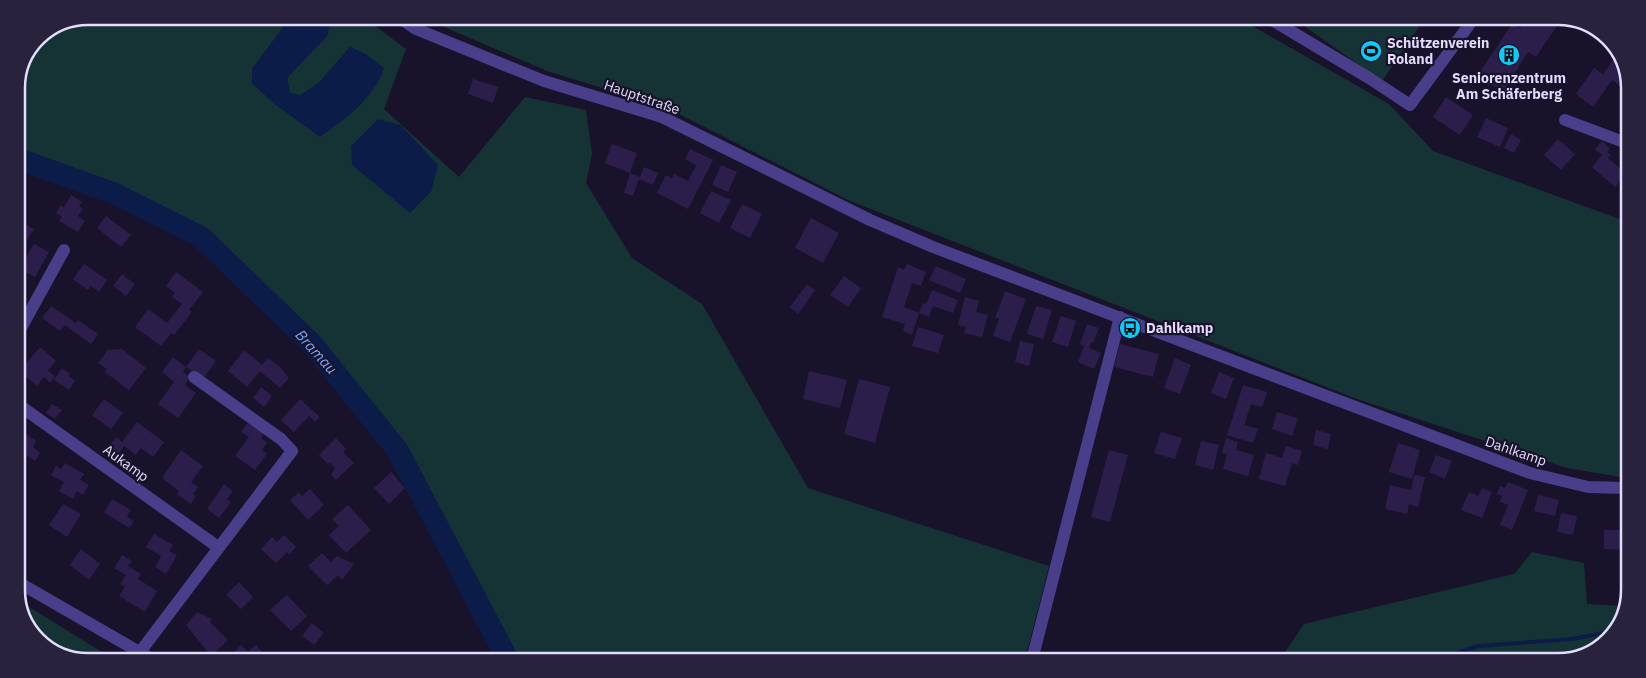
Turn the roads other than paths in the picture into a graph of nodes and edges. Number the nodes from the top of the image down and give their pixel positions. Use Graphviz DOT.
graph roads {
  1 [pos="411,25"];
  2 [pos="1280,25"];
  3 [pos="1468,25"];
  4 [pos="1566,120"];
  5 [pos="1621,141"];
  6 [pos="870,220"];
  7 [pos="64,250"];
  8 [pos="1120,317"];
  9 [pos="25,321"];
  10 [pos="194,377"];
  11 [pos="25,409"];
  12 [pos="1621,488"];
  13 [pos="218,547"];
  14 [pos="25,586"];
  15 [pos="142,653"];
  16 [pos="145,653"];
  17 [pos="1034,653"];
  1 -- 6 [label="street, Hauptstraße"];
  2 -- 3 [label="street"];
  4 -- 5 [label="street"];
  6 -- 8 [label="street, Dahlkamp"];
  7 -- 9 [label="street"];
  8 -- 12 [label="street, Dahlkamp"];
  8 -- 17 [label="street"];
  10 -- 13 [label="street"];
  11 -- 13 [label="street, Aukamp"];
  13 -- 16 [label="street"];
  14 -- 15 [label="street"];
}
